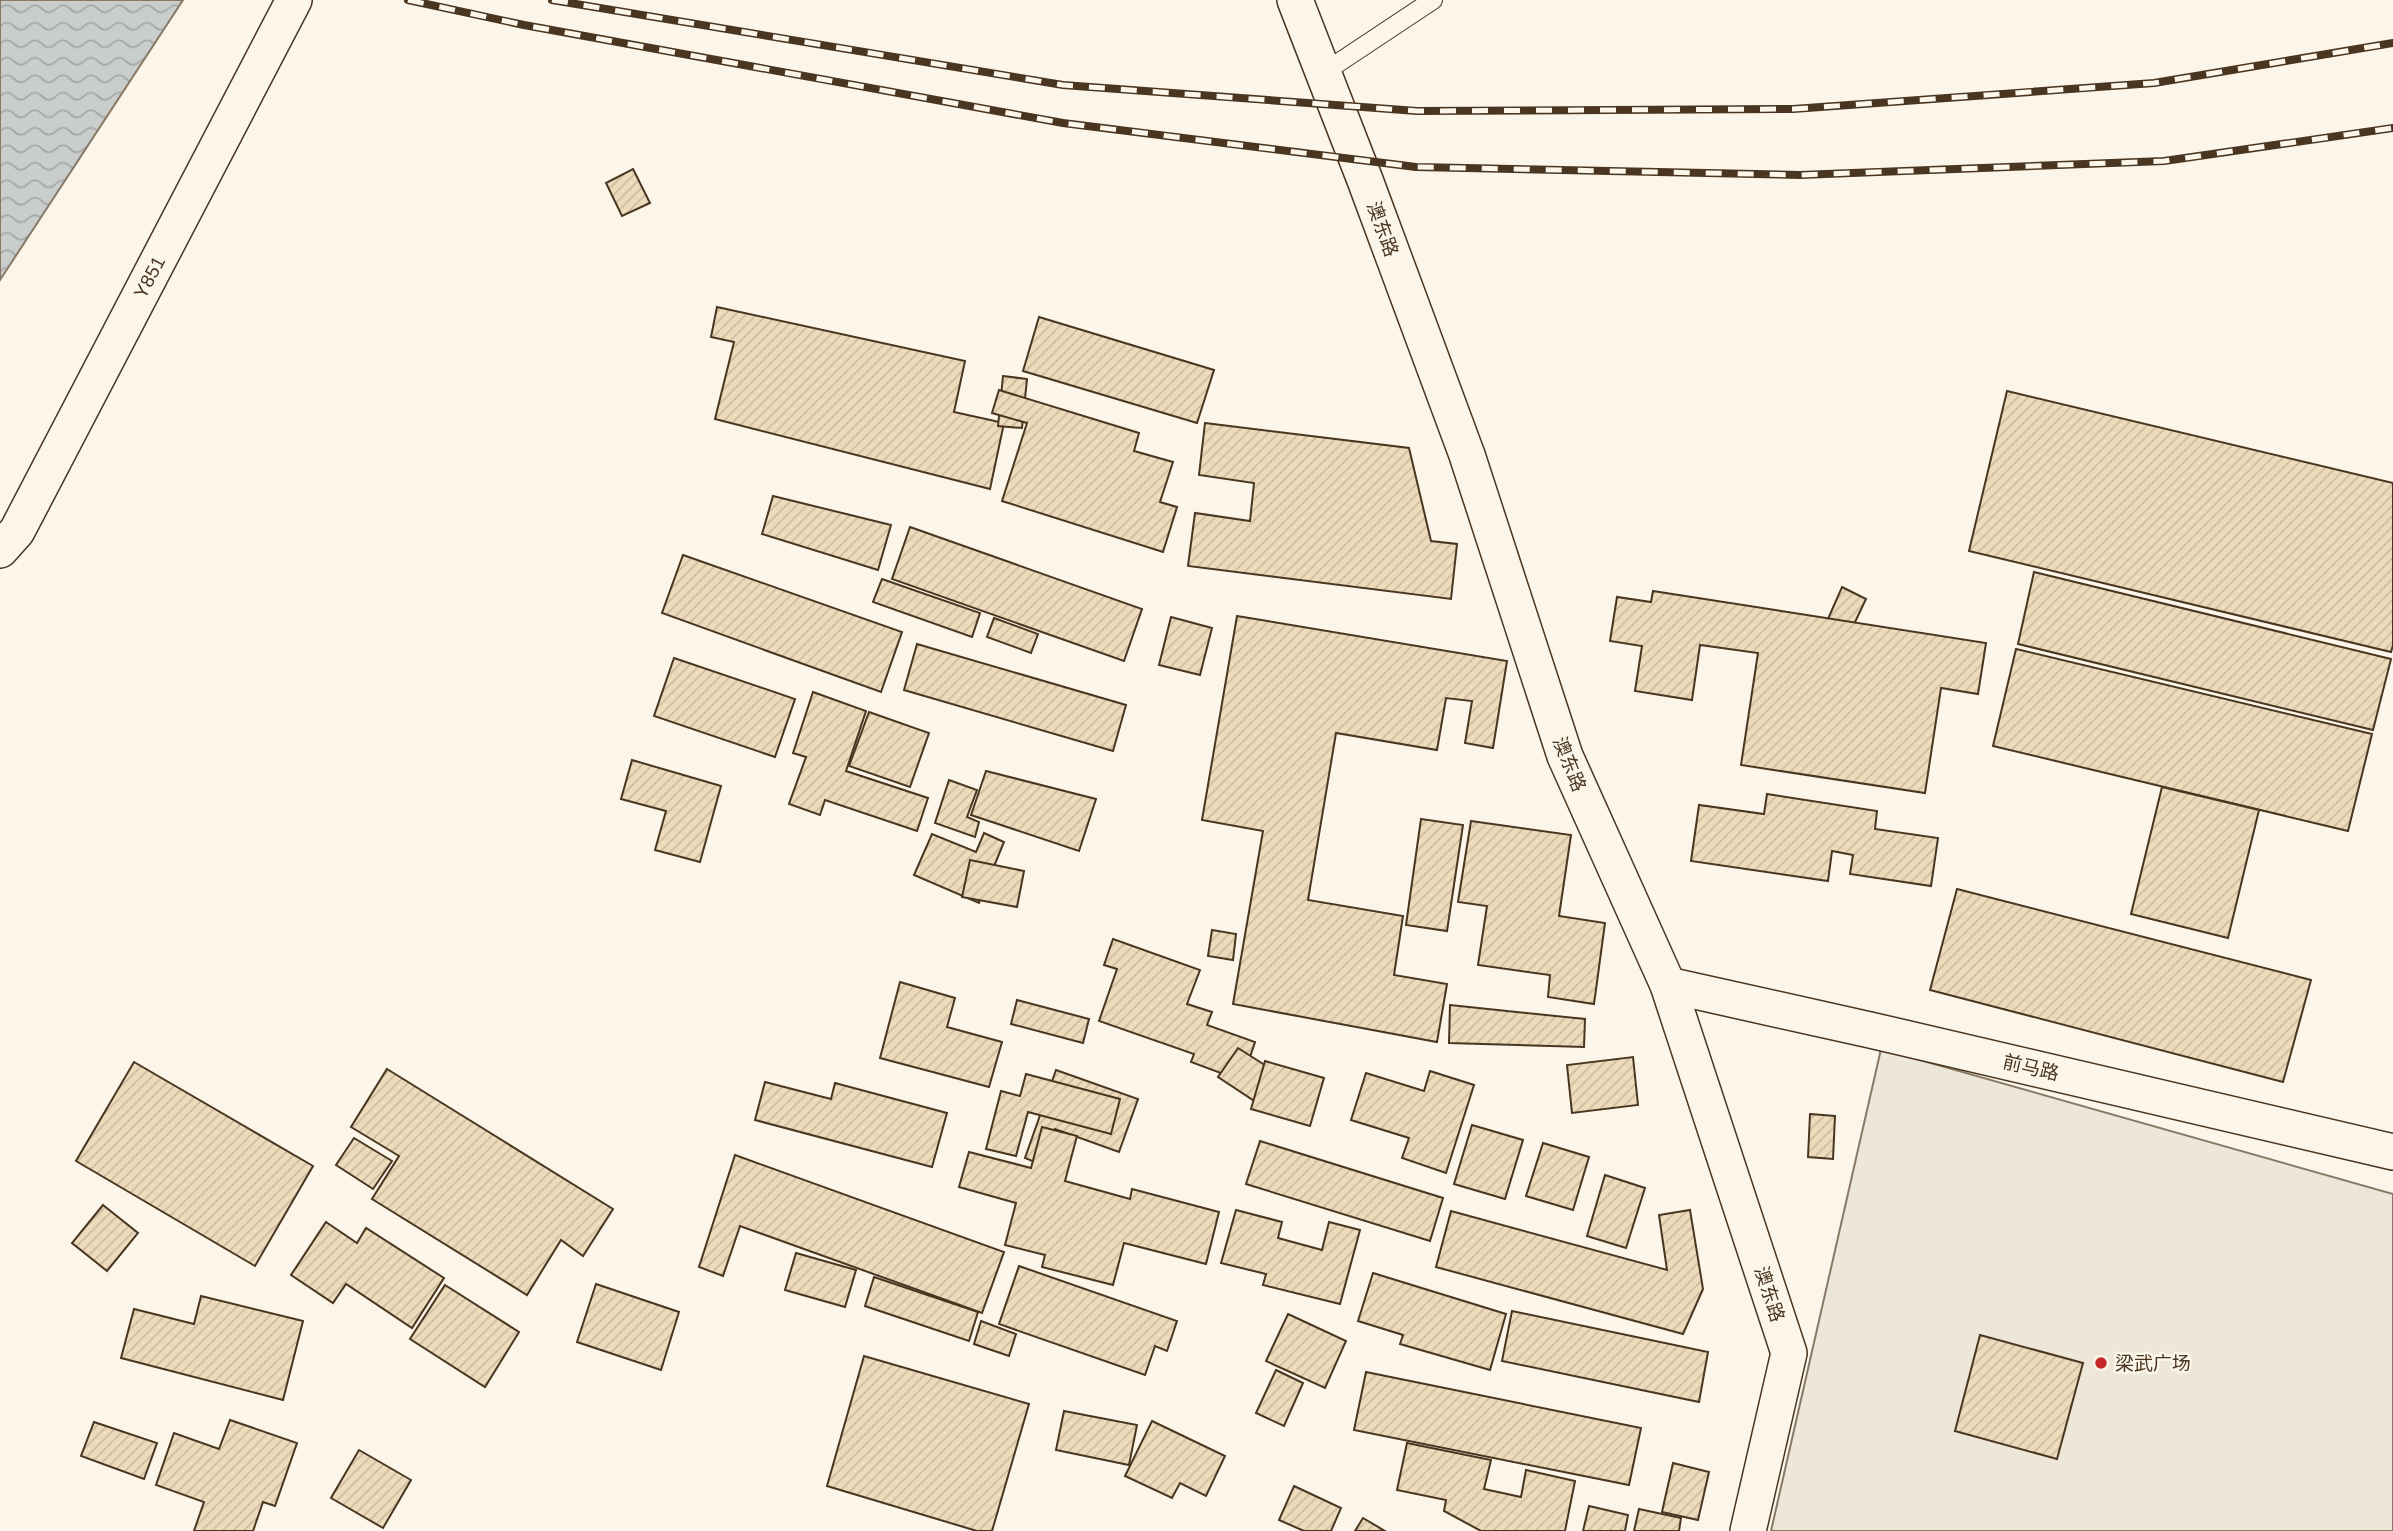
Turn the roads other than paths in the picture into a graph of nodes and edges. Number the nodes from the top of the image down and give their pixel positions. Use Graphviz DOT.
graph roads {
  1 [pos="294,0"];
  2 [pos="1295,0"];
  3 [pos="1433,0"];
  4 [pos="1324,73"];
  5 [pos="0,551"];
  6 [pos="1668,985"];
  7 [pos="2393,1152"];
  8 [pos="1748,1531"];
  1 -- 5 [label="street, Y851"];
  2 -- 4 [label="street, 澳东路"];
  3 -- 4 [label="lane"];
  4 -- 6 [label="street, 澳东路"];
  6 -- 7 [label="street, 前马路"];
  6 -- 8 [label="street, 澳东路"];
}
